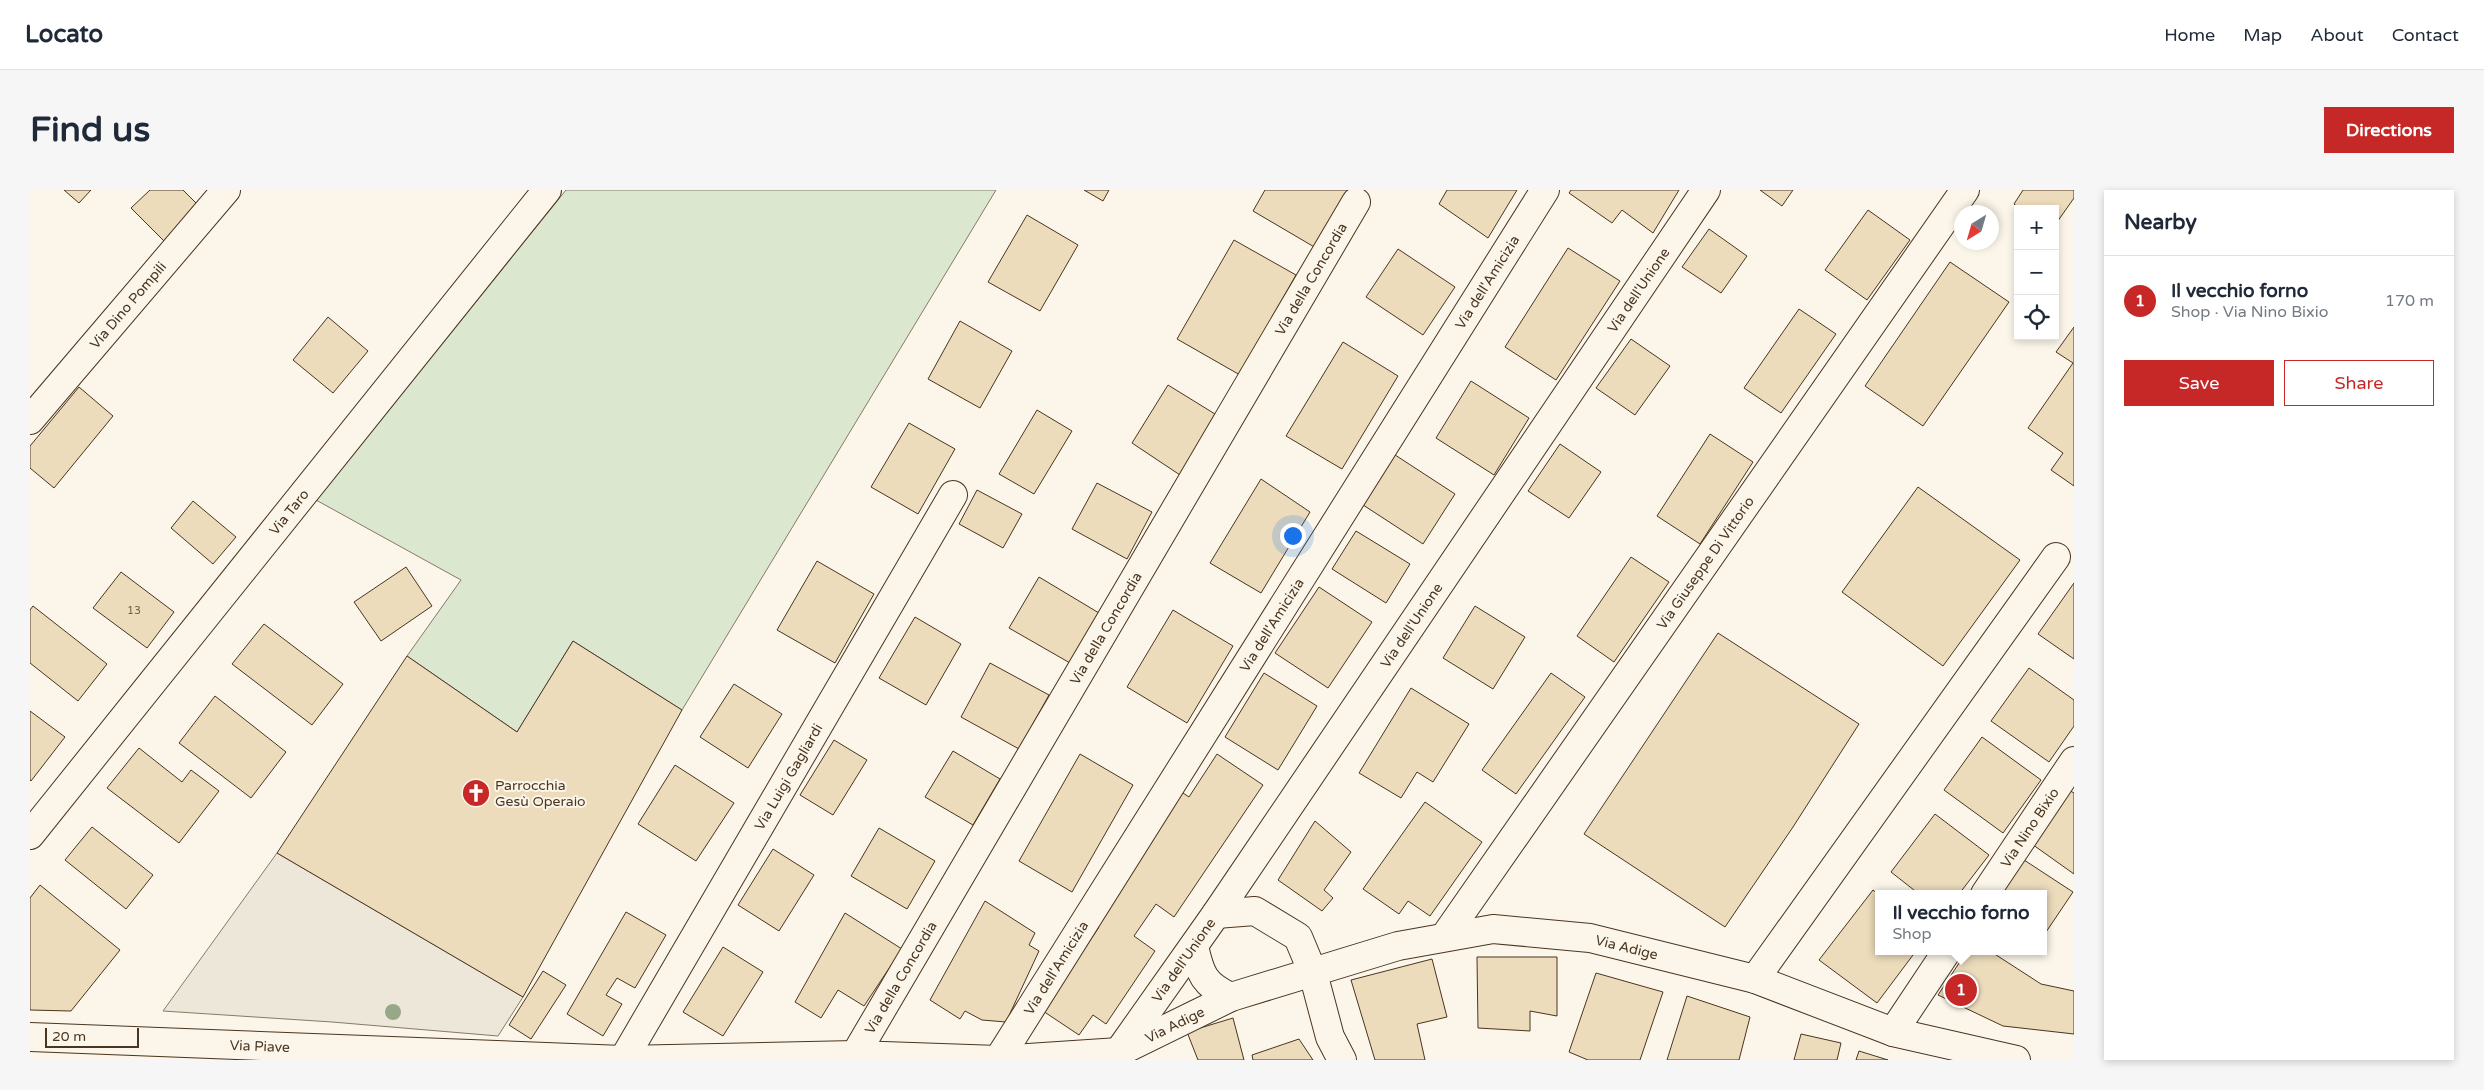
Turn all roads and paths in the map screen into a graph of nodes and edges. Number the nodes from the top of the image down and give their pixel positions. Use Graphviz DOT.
graph roads {
  1 [pos="226,190"];
  2 [pos="548,190"];
  3 [pos="1545,190"];
  4 [pos="1706,190"];
  5 [pos="1965,190"];
  6 [pos="1356,202"];
  7 [pos="30,420"];
  8 [pos="953,495"];
  9 [pos="2056,557"];
  10 [pos="2074,761"];
  11 [pos="30,835"];
  12 [pos="1988,890"];
  13 [pos="1216,914"];
  14 [pos="1445,936"];
  15 [pos="1194,946"];
  16 [pos="1944,955"];
  17 [pos="1314,972"];
  18 [pos="1755,979"];
  19 [pos="1231,998"];
  20 [pos="1893,1032"];
  21 [pos="30,1037"];
  22 [pos="855,1055"];
  23 [pos="1117,1056"];
  24 [pos="623,1060"];
  25 [pos="998,1060"];
  26 [pos="1342,1060"];
  27 [pos="2016,1060"];
  1 -- 7 [label="street, Via Dino Pompili"];
  2 -- 11 [label="street, Via Taro"];
  3 -- 25 [label="street, Via dell'Amicizia"];
  4 -- 13 [label="street, Via dell'Unione"];
  5 -- 14 [label="street, Via Giuseppe Di Vittorio"];
  6 -- 22 [label="street, Via della Concordia"];
  8 -- 24 [label="street, Via Luigi Gagliardi"];
  9 -- 18 [label="street"];
  10 -- 12 [label="street, Via Nino Bixio"];
  13 -- 15 [label="street, Via dell'Unione"];
  13 -- 17 [label="street"];
  14 -- 17 [label="street, Via Adige"];
  14 -- 18 [label="street, Via Adige"];
  15 -- 19 [label="street, Via Adige"];
  15 -- 23 [label="street, Via dell'Unione"];
  16 -- 20 [label="street"];
  17 -- 19 [label="street, Via Adige"];
  17 -- 26 [label="street"];
  18 -- 20 [label="street, Via Adige"];
  19 -- 23 [label="street, Via Adige"];
  20 -- 27 [label="street, Via Adige"];
  21 -- 24 [label="street, Via Piave"];
  22 -- 24 [label="street, Via Piave"];
  22 -- 25 [label="street, Via Piave"];
  23 -- 25 [label="street, Via Piave"];
}
